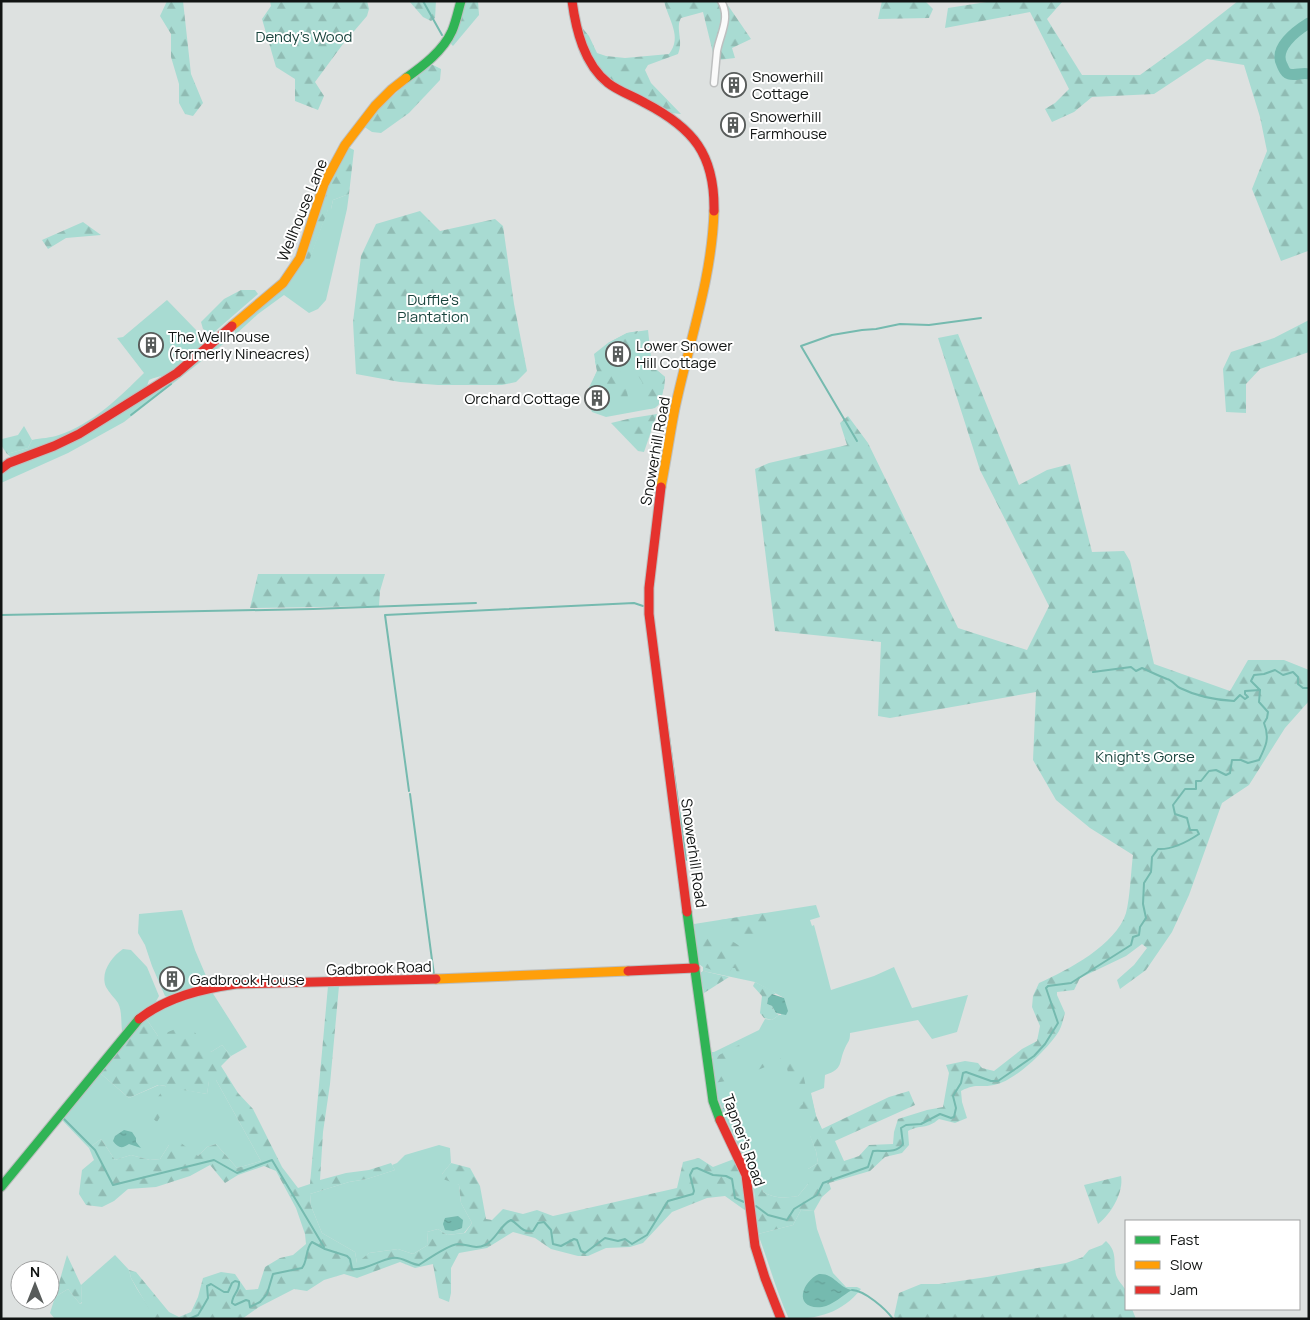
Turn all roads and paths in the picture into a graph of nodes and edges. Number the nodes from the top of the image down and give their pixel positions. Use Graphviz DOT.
graph roads {
  1 [pos="461,1"];
  2 [pos="572,1"];
  3 [pos="721,1"];
  4 [pos="714,83"];
  5 [pos="1,468"];
  6 [pos="695,968"];
  7 [pos="1,1187"];
  8 [pos="781,1319"];
  1 -- 5 [label="street, Wellhouse Lane"];
  2 -- 6 [label="street, Snowerhill Road"];
  3 -- 4 [label="street"];
  6 -- 7 [label="street, Gadbrook Road"];
  6 -- 8 [label="street, Tapner's Road"];
}
